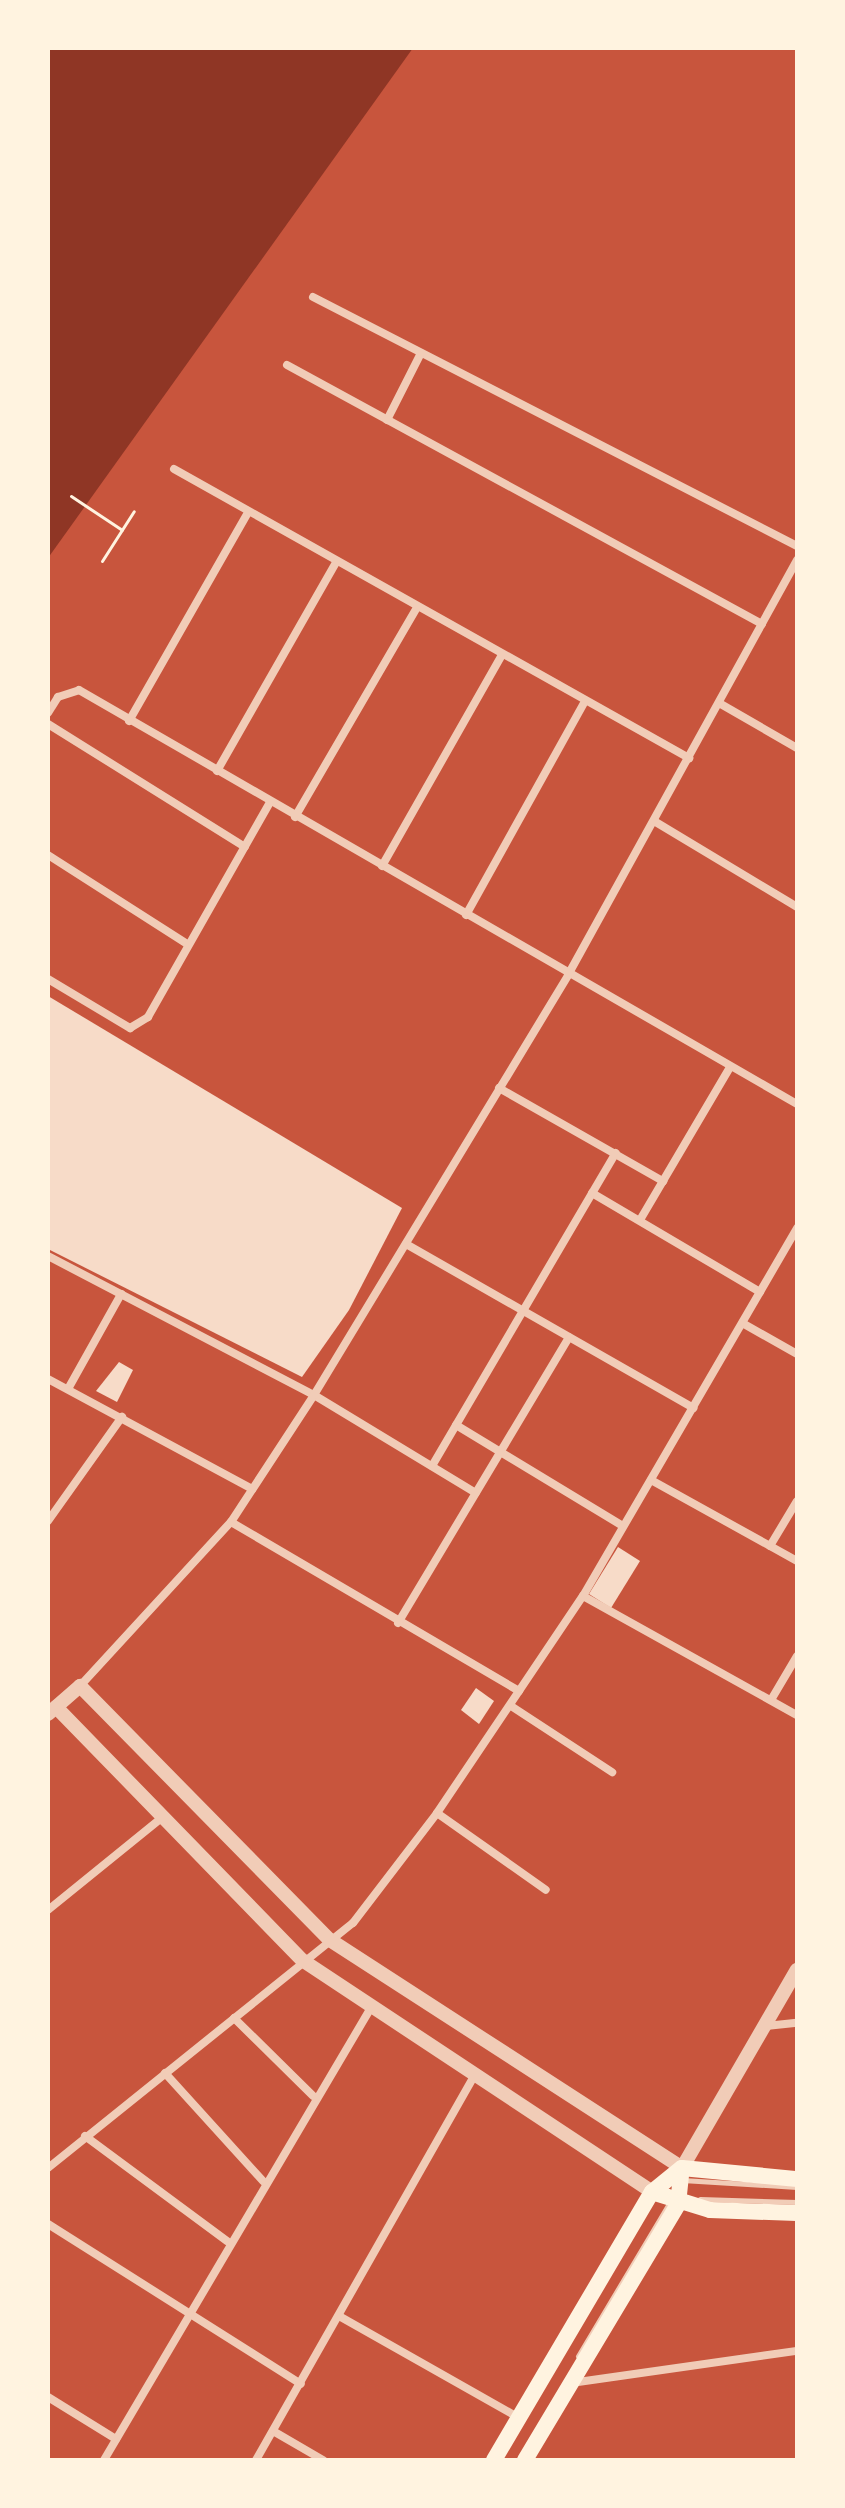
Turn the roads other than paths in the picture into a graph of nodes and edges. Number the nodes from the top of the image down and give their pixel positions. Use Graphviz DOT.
graph roads {
  1 [pos="313,297"];
  2 [pos="421,353"];
  3 [pos="287,365"];
  4 [pos="387,420"];
  5 [pos="174,469"];
  6 [pos="248,512"];
  7 [pos="797,546"];
  8 [pos="797,560"];
  9 [pos="336,562"];
  10 [pos="417,607"];
  11 [pos="762,624"];
  12 [pos="502,655"];
  13 [pos="585,701"];
  14 [pos="719,703"];
  15 [pos="48,713"];
  16 [pos="129,721"];
  17 [pos="48,724"];
  18 [pos="797,748"];
  19 [pos="689,758"];
  20 [pos="217,771"];
  21 [pos="270,802"];
  22 [pos="295,817"];
  23 [pos="654,821"];
  24 [pos="245,847"];
  25 [pos="48,855"];
  26 [pos="382,866"];
  27 [pos="797,907"];
  28 [pos="466,915"];
  29 [pos="187,944"];
  30 [pos="568,975"];
  31 [pos="48,979"];
  32 [pos="730,1067"];
  33 [pos="499,1088"];
  34 [pos="797,1104"];
  35 [pos="616,1153"];
  36 [pos="663,1181"];
  37 [pos="592,1193"];
  38 [pos="640,1220"];
  39 [pos="797,1228"];
  40 [pos="406,1244"];
  41 [pos="48,1256"];
  42 [pos="760,1292"];
  43 [pos="121,1294"];
  44 [pos="523,1311"];
  45 [pos="744,1324"];
  46 [pos="569,1337"];
  47 [pos="797,1354"];
  48 [pos="48,1379"];
  49 [pos="68,1389"];
  50 [pos="314,1395"];
  51 [pos="693,1408"];
  52 [pos="122,1417"];
  53 [pos="456,1425"];
  54 [pos="501,1451"];
  55 [pos="432,1466"];
  56 [pos="651,1480"];
  57 [pos="252,1489"];
  58 [pos="476,1493"];
  59 [pos="796,1503"];
  60 [pos="48,1521"];
  61 [pos="231,1522"];
  62 [pos="623,1526"];
  63 [pos="770,1546"];
  64 [pos="797,1561"];
  65 [pos="583,1596"];
  66 [pos="398,1623"];
  67 [pos="797,1656"];
  68 [pos="80,1686"];
  69 [pos="519,1691"];
  70 [pos="771,1700"];
  71 [pos="511,1706"];
  72 [pos="52,1710"];
  73 [pos="797,1715"];
  74 [pos="612,1772"];
  75 [pos="437,1813"];
  76 [pos="164,1816"];
  77 [pos="546,1890"];
  78 [pos="48,1910"];
  79 [pos="330,1940"];
  80 [pos="302,1960"];
  81 [pos="797,1970"];
  82 [pos="372,2006"];
  83 [pos="234,2018"];
  84 [pos="797,2023"];
  85 [pos="765,2026"];
  86 [pos="165,2073"];
  87 [pos="475,2075"];
  88 [pos="313,2096"];
  89 [pos="85,2136"];
  90 [pos="48,2168"];
  91 [pos="797,2179"];
  92 [pos="263,2181"];
  93 [pos="797,2187"];
  94 [pos="671,2191"];
  95 [pos="797,2202"];
  96 [pos="797,2213"];
  97 [pos="48,2224"];
  98 [pos="227,2241"];
  99 [pos="339,2316"];
  100 [pos="189,2317"];
  101 [pos="797,2351"];
  102 [pos="570,2383"];
  103 [pos="301,2384"];
  104 [pos="48,2397"];
  105 [pos="519,2418"];
  106 [pos="273,2431"];
  107 [pos="116,2439"];
  108 [pos="104,2460"];
  109 [pos="256,2460"];
  110 [pos="323,2460"];
  111 [pos="494,2460"];
  112 [pos="501,2460"];
  113 [pos="517,2460"];
  114 [pos="525,2460"];
  1 -- 2 [label="street"];
  2 -- 4 [label="street"];
  2 -- 7 [label="street"];
  3 -- 4 [label="street"];
  4 -- 11 [label="street"];
  5 -- 6 [label="street"];
  6 -- 9 [label="street"];
  6 -- 16 [label="street"];
  8 -- 11 [label="street"];
  9 -- 10 [label="street"];
  9 -- 20 [label="street"];
  10 -- 12 [label="street"];
  10 -- 22 [label="street"];
  11 -- 14 [label="street"];
  12 -- 13 [label="street"];
  12 -- 26 [label="street"];
  13 -- 19 [label="street"];
  13 -- 28 [label="street"];
  14 -- 18 [label="street"];
  14 -- 19 [label="street"];
  15 -- 16 [label="street"];
  16 -- 20 [label="street"];
  17 -- 24 [label="street"];
  19 -- 23 [label="street"];
  20 -- 21 [label="street"];
  21 -- 22 [label="street"];
  21 -- 24 [label="street"];
  22 -- 26 [label="street"];
  23 -- 27 [label="street"];
  23 -- 30 [label="street"];
  24 -- 29 [label="street"];
  25 -- 29 [label="street"];
  26 -- 28 [label="street"];
  28 -- 30 [label="street"];
  29 -- 31 [label="street"];
  30 -- 32 [label="street"];
  30 -- 33 [label="street"];
  32 -- 34 [label="street"];
  32 -- 36 [label="street"];
  33 -- 35 [label="street"];
  33 -- 40 [label="street"];
  35 -- 36 [label="street"];
  35 -- 37 [label="street"];
  36 -- 38 [label="street"];
  37 -- 38 [label="street"];
  37 -- 44 [label="street"];
  38 -- 42 [label="street"];
  39 -- 42 [label="street"];
  40 -- 44 [label="street"];
  40 -- 50 [label="street"];
  41 -- 43 [label="street"];
  42 -- 45 [label="street"];
  43 -- 49 [label="street"];
  43 -- 50 [label="street"];
  44 -- 46 [label="street"];
  44 -- 53 [label="street"];
  45 -- 47 [label="street"];
  45 -- 51 [label="street"];
  46 -- 51 [label="street"];
  46 -- 54 [label="street"];
  48 -- 49 [label="street"];
  49 -- 52 [label="street"];
  50 -- 55 [label="street"];
  50 -- 57 [label="street"];
  51 -- 56 [label="street"];
  52 -- 57 [label="street"];
  52 -- 60 [label="street"];
  53 -- 54 [label="street"];
  53 -- 55 [label="street"];
  54 -- 58 [label="street"];
  54 -- 62 [label="street"];
  55 -- 58 [label="street"];
  56 -- 62 [label="street"];
  56 -- 63 [label="street"];
  57 -- 61 [label="street"];
  58 -- 66 [label="street"];
  59 -- 63 [label="street"];
  61 -- 66 [label="street"];
  61 -- 68 [label="street"];
  62 -- 65 [label="street"];
  63 -- 64 [label="street"];
  65 -- 69 [label="street"];
  65 -- 70 [label="street"];
  66 -- 69 [label="street"];
  67 -- 70 [label="street"];
  68 -- 72 [label="street"];
  68 -- 79 [label="street"];
  69 -- 71 [label="street"];
  70 -- 73 [label="street"];
  71 -- 74 [label="street"];
  71 -- 75 [label="street"];
  72 -- 76 [label="street"];
  75 -- 77 [label="street"];
  75 -- 79 [label="street"];
  76 -- 78 [label="street"];
  76 -- 80 [label="street"];
  79 -- 80 [label="street"];
  79 -- 94 [label="street"];
  80 -- 82 [label="street"];
  80 -- 83 [label="street"];
  81 -- 85 [label="street"];
  82 -- 87 [label="street"];
  82 -- 88 [label="street"];
  83 -- 86 [label="street"];
  83 -- 88 [label="street"];
  84 -- 85 [label="street"];
  85 -- 94 [label="street"];
  86 -- 89 [label="street"];
  86 -- 92 [label="street"];
  87 -- 94 [label="street"];
  87 -- 99 [label="street"];
  88 -- 92 [label="street"];
  89 -- 90 [label="street"];
  89 -- 98 [label="street"];
  91 -- 94 [label="main road"];
  92 -- 98 [label="street"];
  93 -- 94 [label="lane"];
  94 -- 95 [label="lane"];
  94 -- 96 [label="main road"];
  94 -- 102 [label="main road"];
  94 -- 105 [label="main road"];
  94 -- 112 [label="lane"];
  94 -- 113 [label="lane"];
  97 -- 100 [label="street"];
  98 -- 100 [label="street"];
  99 -- 103 [label="street"];
  99 -- 105 [label="street"];
  100 -- 103 [label="street"];
  100 -- 107 [label="street"];
  101 -- 102 [label="street"];
  102 -- 114 [label="main road"];
  103 -- 106 [label="street"];
  104 -- 107 [label="street"];
  105 -- 111 [label="main road"];
  106 -- 109 [label="street"];
  106 -- 110 [label="street"];
  107 -- 108 [label="street"];
}
